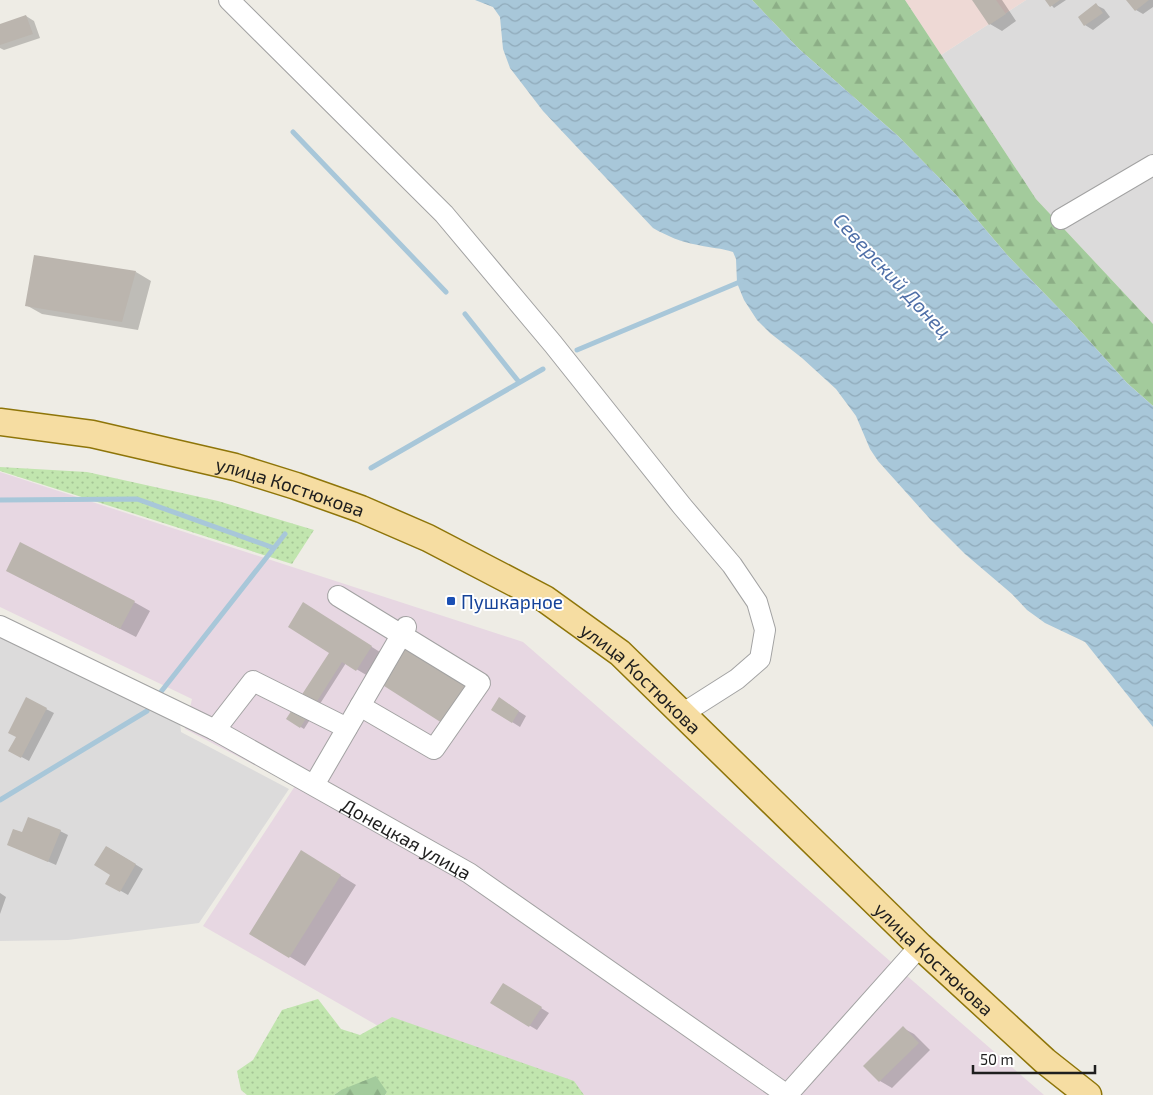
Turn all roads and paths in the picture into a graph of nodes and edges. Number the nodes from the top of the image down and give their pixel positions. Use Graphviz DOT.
graph roads {
  1 [pos="229,0"];
  2 [pos="1153,165"];
  3 [pos="1061,218"];
  4 [pos="0,422"];
  5 [pos="338,596"];
  6 [pos="0,626"];
  7 [pos="404,631"];
  8 [pos="360,706"];
  9 [pos="682,714"];
  10 [pos="347,728"];
  11 [pos="214,730"];
  12 [pos="314,785"];
  13 [pos="920,946"];
  14 [pos="787,1095"];
  15 [pos="1088,1095"];
  1 -- 9 [label="street"];
  2 -- 3 [label="street"];
  4 -- 9 [label="main road, улица Костюкова"];
  5 -- 7 [label="street"];
  6 -- 11 [label="street, Донецкая улица"];
  7 -- 8 [label="street"];
  7 -- 8 [label="street"];
  8 -- 10 [label="street"];
  9 -- 13 [label="main road, улица Костюкова"];
  10 -- 11 [label="street"];
  10 -- 12 [label="street"];
  11 -- 12 [label="street, Донецкая улица"];
  12 -- 14 [label="street, Донецкая улица"];
  13 -- 14 [label="street"];
  13 -- 15 [label="main road, улица Костюкова"];
}
